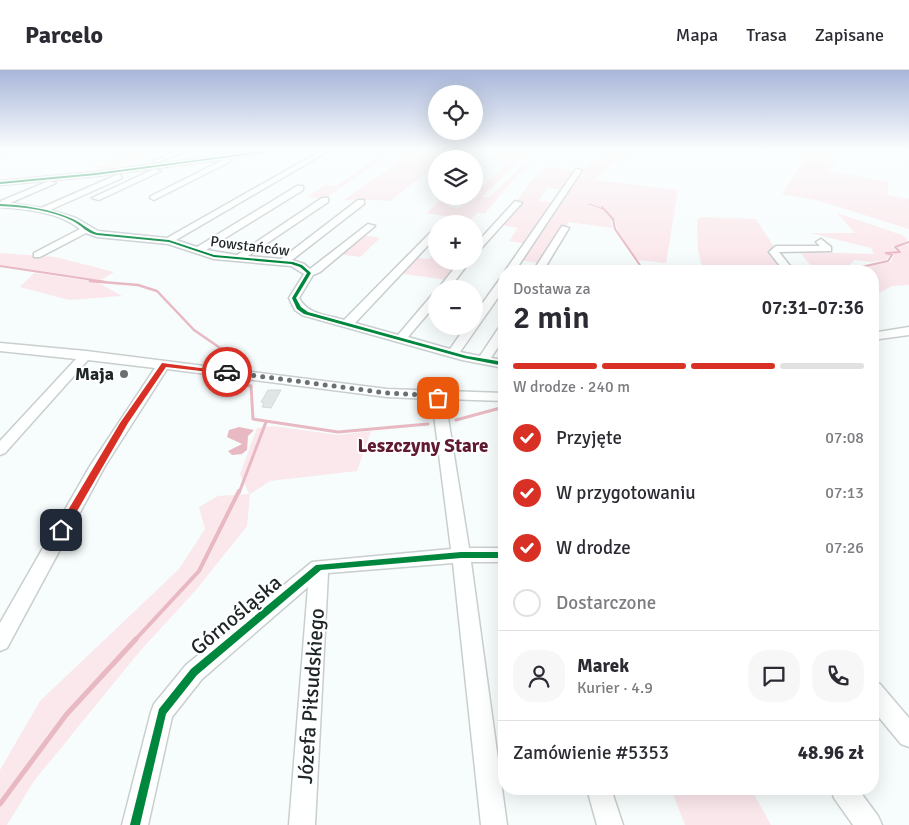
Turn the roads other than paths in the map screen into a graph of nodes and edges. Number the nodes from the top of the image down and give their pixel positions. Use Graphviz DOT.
graph roads {
  1 [pos="49,184"];
  2 [pos="101,184"];
  3 [pos="127,184"];
  4 [pos="181,184"];
  5 [pos="268,184"];
  6 [pos="568,184"];
  7 [pos="300,188"];
  8 [pos="154,198"];
  9 [pos="38,199"];
  10 [pos="91,200"];
  11 [pos="325,200"];
  12 [pos="361,202"];
  13 [pos="252,203"];
  14 [pos="518,203"];
  15 [pos="0,205"];
  16 [pos="22,206"];
  17 [pos="73,207"];
  18 [pos="43,210"];
  19 [pos="55,215"];
  20 [pos="372,226"];
  21 [pos="565,228"];
  22 [pos="86,229"];
  23 [pos="428,240"];
  24 [pos="169,241"];
  25 [pos="483,242"];
  26 [pos="821,242"];
  27 [pos="182,244"];
  28 [pos="198,251"];
  29 [pos="37,255"];
  30 [pos="238,259"];
  31 [pos="283,262"];
  32 [pos="514,265"];
  33 [pos="542,265"];
  34 [pos="784,265"];
  35 [pos="458,270"];
  36 [pos="308,273"];
  37 [pos="450,280"];
  38 [pos="498,289"];
  39 [pos="428,307"];
  40 [pos="483,310"];
  41 [pos="346,325"];
  42 [pos="909,331"];
  43 [pos="466,335"];
  44 [pos="879,336"];
  45 [pos="498,337"];
  46 [pos="400,340"];
  47 [pos="0,347"];
  48 [pos="453,353"];
  49 [pos="86,356"];
  50 [pos="483,361"];
  51 [pos="498,363"];
  52 [pos="164,365"];
  53 [pos="438,396"];
  54 [pos="498,396"];
  55 [pos="0,450"];
  56 [pos="461,555"];
  57 [pos="498,555"];
  58 [pos="319,567"];
  59 [pos="0,642"];
  60 [pos="879,700"];
  61 [pos="909,736"];
  62 [pos="601,795"];
  63 [pos="847,795"];
  64 [pos="135,825"];
  65 [pos="302,825"];
  66 [pos="494,825"];
  67 [pos="610,825"];
  68 [pos="868,825"];
  1 -- 15 [label="street"];
  2 -- 18 [label="street"];
  3 -- 10 [label="street"];
  4 -- 8 [label="street"];
  5 -- 24 [label="street"];
  6 -- 32 [label="street"];
  7 -- 28 [label="street"];
  9 -- 16 [label="street"];
  11 -- 30 [label="street"];
  12 -- 31 [label="street"];
  13 -- 27 [label="street"];
  14 -- 25 [label="street"];
  15 -- 16 [label="street, Powstańców"];
  16 -- 18 [label="street, Powstańców"];
  17 -- 19 [label="street"];
  18 -- 19 [label="street, Powstańców"];
  19 -- 22 [label="street, Powstańców"];
  20 -- 36 [label="street"];
  21 -- 33 [label="street"];
  22 -- 24 [label="street, Powstańców"];
  22 -- 29 [label="street"];
  23 -- 41 [label="street"];
  24 -- 27 [label="street, Powstańców"];
  26 -- 34 [label="street"];
  27 -- 28 [label="street, Powstańców"];
  28 -- 30 [label="street, Powstańców"];
  30 -- 31 [label="street, Powstańców"];
  31 -- 36 [label="street, Powstańców"];
  35 -- 37 [label="street"];
  36 -- 41 [label="street, Powstańców"];
  38 -- 40 [label="street"];
  39 -- 46 [label="street"];
  41 -- 46 [label="street, Powstańców"];
  42 -- 44 [label="street"];
  43 -- 48 [label="street"];
  45 -- 50 [label="street"];
  46 -- 48 [label="street, Powstańców"];
  47 -- 49 [label="street"];
  48 -- 50 [label="street, Powstańców"];
  49 -- 52 [label="street"];
  49 -- 55 [label="street"];
  50 -- 51 [label="street, Powstańców"];
  52 -- 53 [label="street"];
  52 -- 59 [label="street"];
  53 -- 54 [label="street"];
  53 -- 56 [label="street"];
  56 -- 57 [label="street"];
  56 -- 58 [label="street"];
  56 -- 66 [label="street"];
  58 -- 64 [label="street, Górnośląska"];
  58 -- 65 [label="street, Józefa Piłsudskiego"];
  60 -- 61 [label="street"];
  62 -- 67 [label="street"];
  63 -- 68 [label="street"];
}
